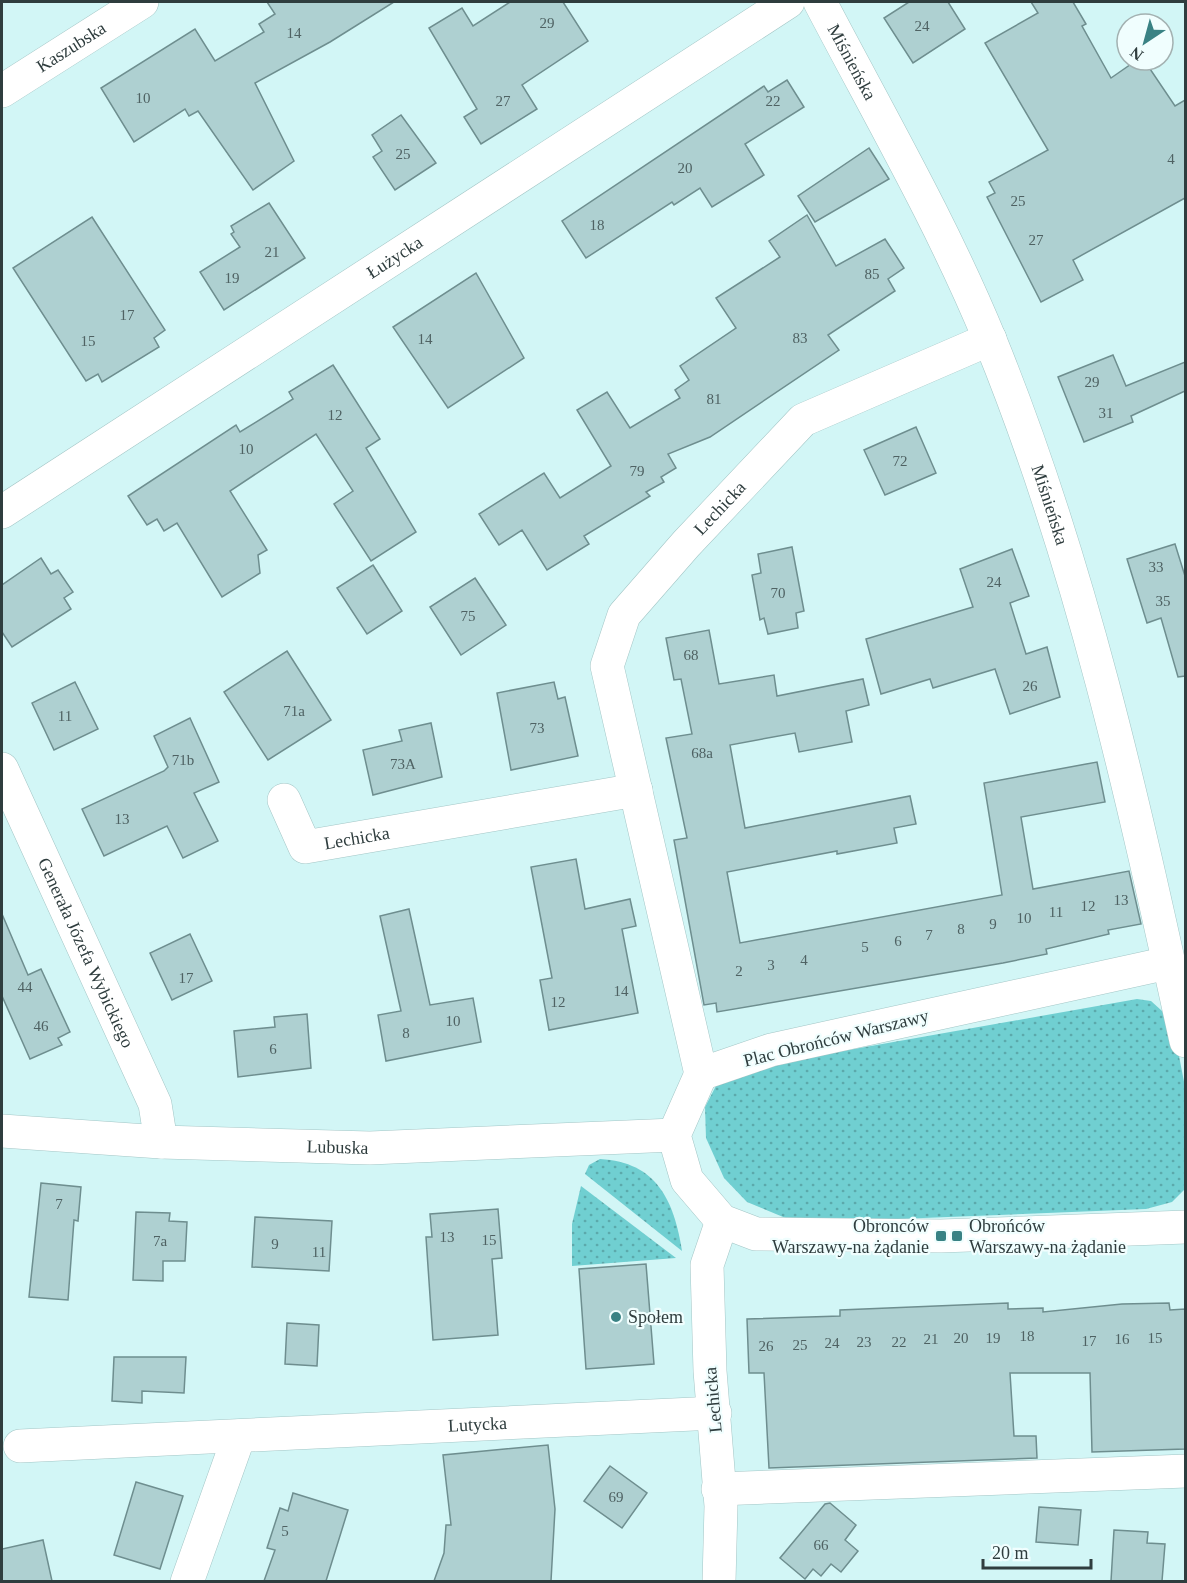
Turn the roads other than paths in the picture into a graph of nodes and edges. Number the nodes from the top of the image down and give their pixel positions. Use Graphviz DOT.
graph roads {
  1 [pos="142,2"];
  2 [pos="788,2"];
  3 [pos="820,2"];
  4 [pos="2,91"];
  5 [pos="990,339"];
  6 [pos="2,512"];
  7 [pos="2,769"];
  8 [pos="636,790"];
  9 [pos="285,800"];
  10 [pos="1168,963"];
  11 [pos="1185,1041"];
  12 [pos="701,1074"];
  13 [pos="2,1131"];
  14 [pos="674,1135"];
  15 [pos="161,1142"];
  16 [pos="723,1221"];
  17 [pos="1185,1227"];
  18 [pos="715,1413"];
  19 [pos="239,1436"];
  20 [pos="20,1446"];
  21 [pos="1185,1471"];
  22 [pos="718,1489"];
  23 [pos="187,1581"];
  24 [pos="719,1581"];
  1 -- 4 [label="street, Kaszubska"];
  2 -- 6 [label="street, Łużycka"];
  3 -- 5 [label="street, Miśnieńska"];
  5 -- 8 [label="street, Lechicka"];
  5 -- 10 [label="street, Miśnieńska"];
  7 -- 15 [label="street, Generała Józefa Wybickiego"];
  8 -- 9 [label="street, Lechicka"];
  8 -- 12 [label="street, Lechicka"];
  10 -- 11 [label="street, Miśnieńska"];
  10 -- 12 [label="street, Plac Obrońców Warszawy"];
  12 -- 14 [label="street"];
  13 -- 15 [label="street, Lubuska"];
  14 -- 15 [label="street, Lubuska"];
  14 -- 16 [label="street"];
  16 -- 17 [label="street"];
  16 -- 18 [label="street, Lechicka"];
  18 -- 19 [label="street, Lutycka"];
  18 -- 22 [label="street, Lechicka"];
  19 -- 20 [label="street, Lutycka"];
  19 -- 23 [label="street"];
  21 -- 22 [label="street"];
  22 -- 24 [label="street, Lechicka"];
}
